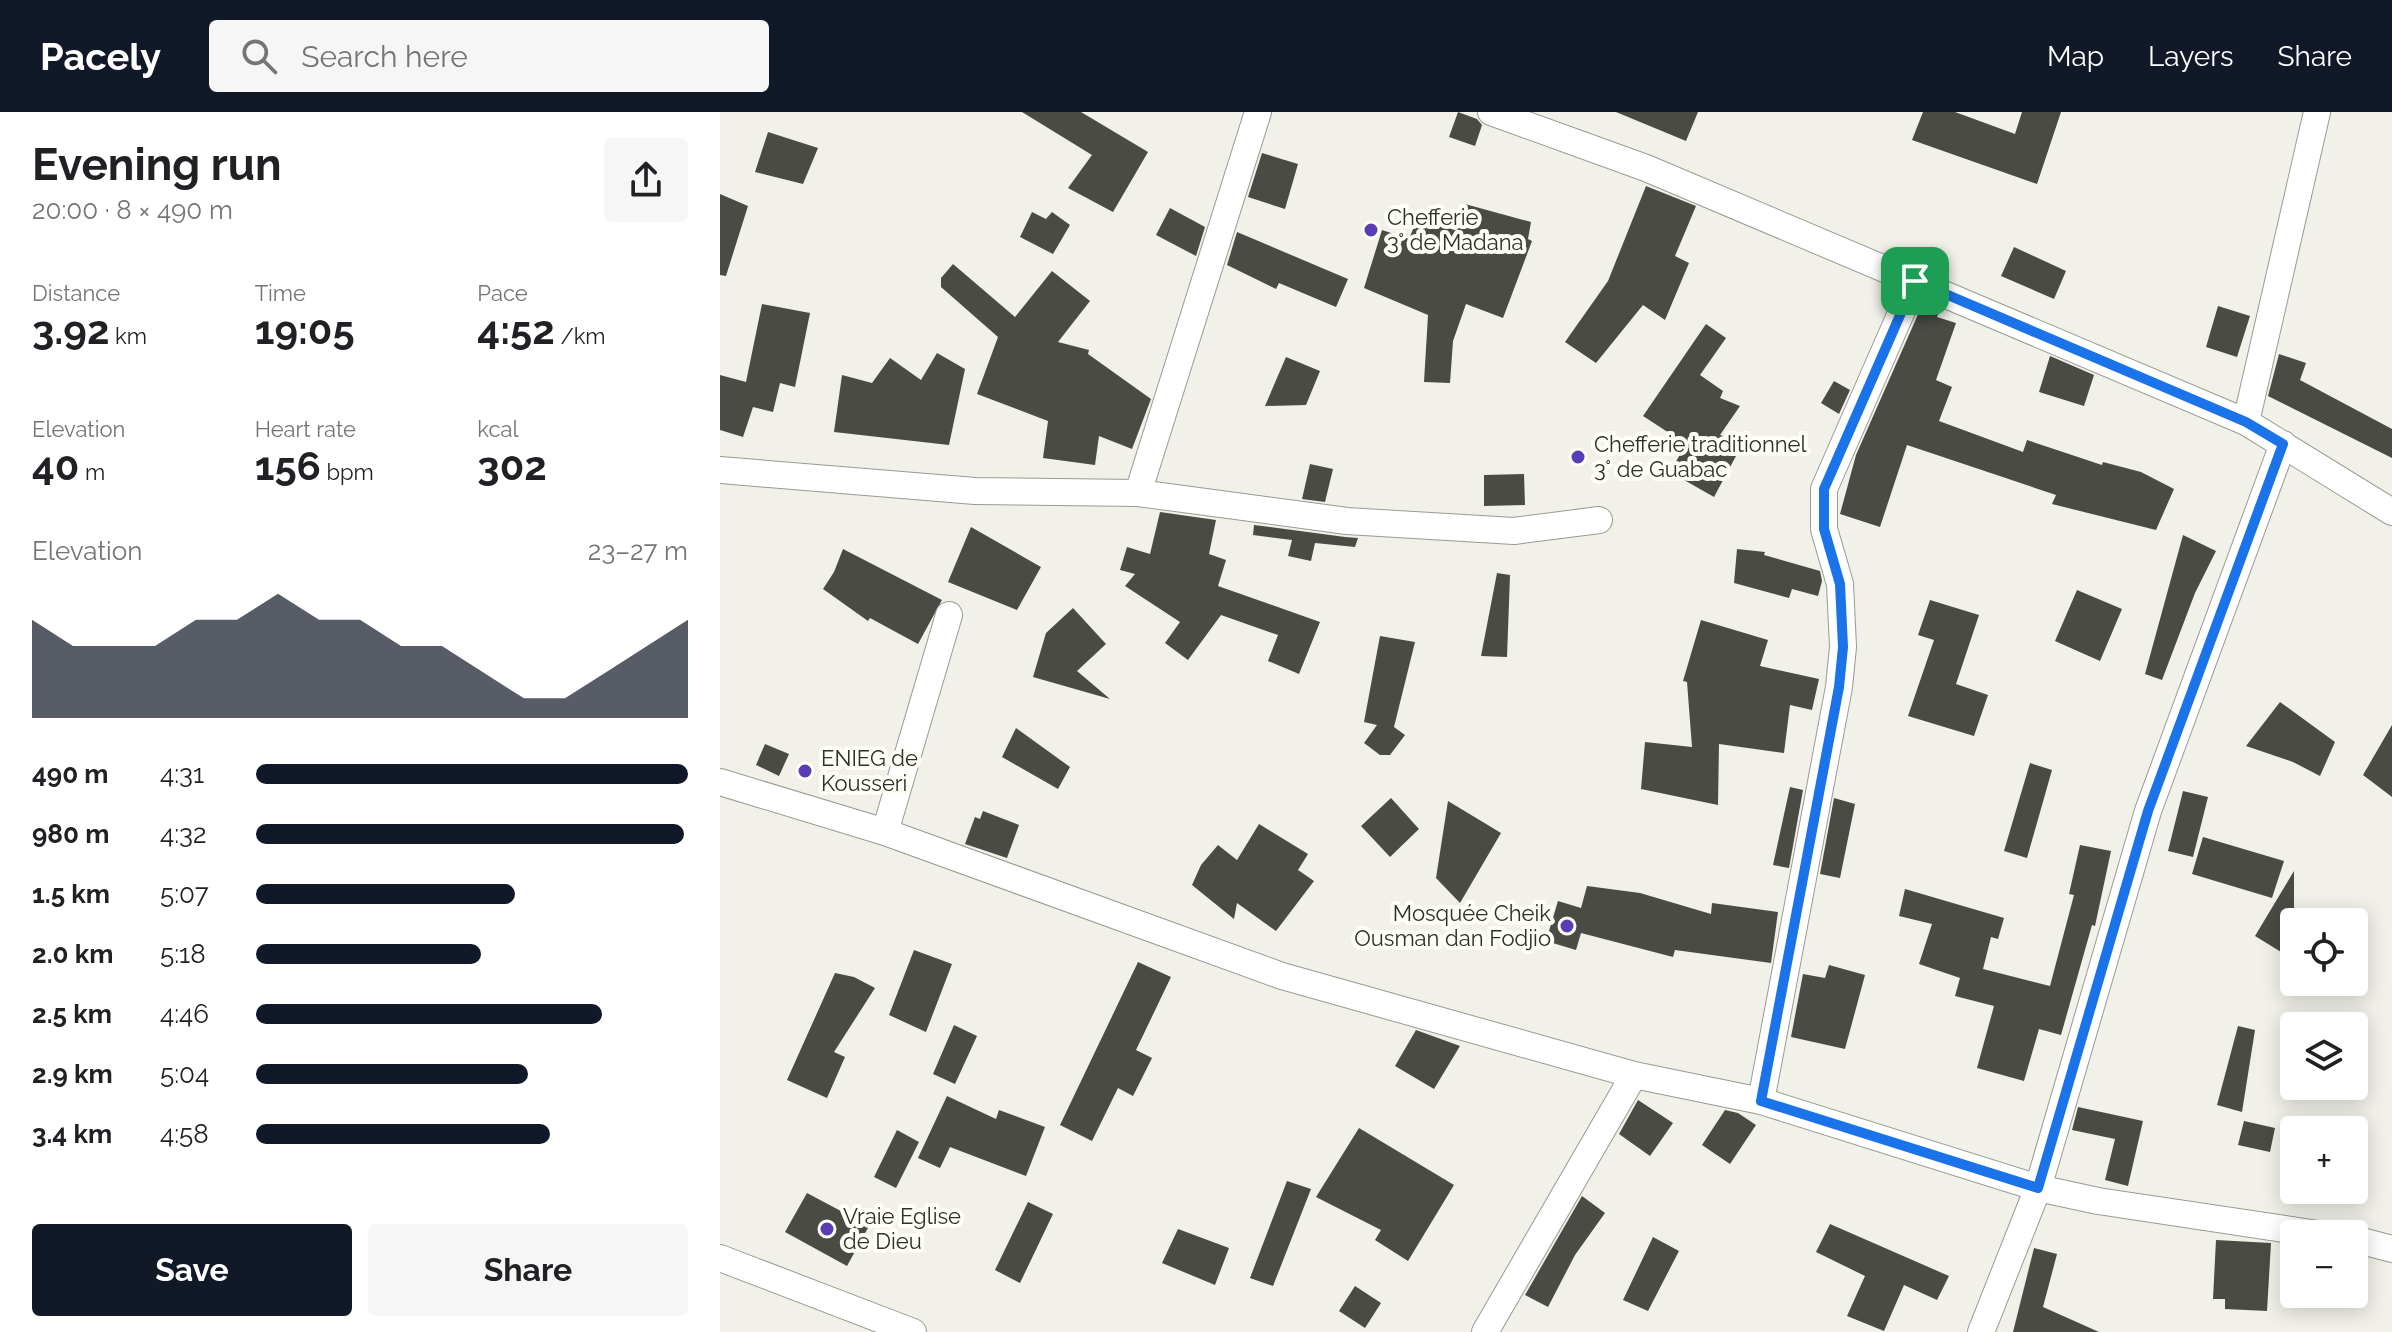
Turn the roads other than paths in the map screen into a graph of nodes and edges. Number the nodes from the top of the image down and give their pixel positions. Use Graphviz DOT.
graph roads {
  1 [pos="1258,112"];
  2 [pos="1491,112"];
  3 [pos="2317,112"];
  4 [pos="1915,281"];
  5 [pos="2246,422"];
  6 [pos="2283,444"];
  7 [pos="720,470"];
  8 [pos="1138,493"];
  9 [pos="2392,512"];
  10 [pos="1599,520"];
  11 [pos="949,615"];
  12 [pos="720,782"];
  13 [pos="885,832"];
  14 [pos="1634,1075"];
  15 [pos="1761,1101"];
  16 [pos="2038,1188"];
  17 [pos="2280,1228"];
  18 [pos="2368,1243"];
  19 [pos="2392,1249"];
  20 [pos="720,1258"];
  21 [pos="913,1332"];
  22 [pos="1485,1332"];
  23 [pos="1981,1332"];
  1 -- 8 [label="street"];
  2 -- 4 [label="street"];
  3 -- 5 [label="street"];
  4 -- 5 [label="street"];
  4 -- 15 [label="street"];
  5 -- 6 [label="street"];
  6 -- 9 [label="street"];
  6 -- 16 [label="street"];
  7 -- 8 [label="street"];
  8 -- 10 [label="street"];
  11 -- 13 [label="street"];
  12 -- 13 [label="street"];
  13 -- 14 [label="street"];
  14 -- 15 [label="street"];
  14 -- 22 [label="street"];
  15 -- 16 [label="street"];
  16 -- 17 [label="street"];
  16 -- 23 [label="street"];
  18 -- 19 [label="street"];
  20 -- 21 [label="street"];
}
